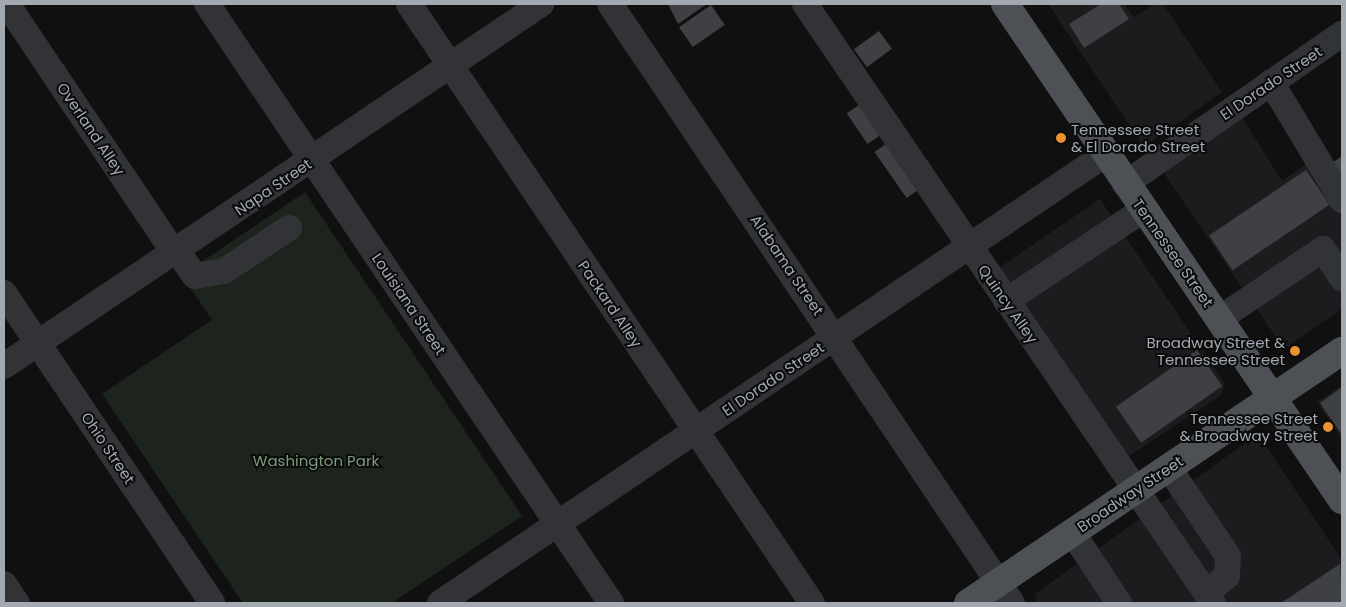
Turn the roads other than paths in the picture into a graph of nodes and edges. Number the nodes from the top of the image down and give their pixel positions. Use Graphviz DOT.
graph roads {
  1 [pos="7,4"];
  2 [pos="207,4"];
  3 [pos="409,4"];
  4 [pos="541,4"];
  5 [pos="610,4"];
  6 [pos="805,4"];
  7 [pos="1005,4"];
  8 [pos="1342,34"];
  9 [pos="450,66"];
  10 [pos="1271,82"];
  11 [pos="1106,154"];
  12 [pos="312,160"];
  13 [pos="1125,184"];
  14 [pos="1342,200"];
  15 [pos="1143,210"];
  16 [pos="289,228"];
  17 [pos="968,247"];
  18 [pos="176,253"];
  19 [pos="1342,278"];
  20 [pos="4,293"];
  21 [pos="1006,301"];
  22 [pos="1219,319"];
  23 [pos="836,337"];
  24 [pos="37,343"];
  25 [pos="1342,351"];
  26 [pos="4,366"];
  27 [pos="1273,398"];
  28 [pos="696,431"];
  29 [pos="1170,468"];
  30 [pos="1137,490"];
  31 [pos="1342,500"];
  32 [pos="557,524"];
  33 [pos="1072,532"];
  34 [pos="4,584"];
  35 [pos="1006,593"];
  36 [pos="1210,598"];
  37 [pos="17,603"];
  38 [pos="212,603"];
  39 [pos="440,603"];
  40 [pos="611,603"];
  41 [pos="812,603"];
  42 [pos="968,603"];
  43 [pos="1119,603"];
  1 -- 18 [label="street, Overland Alley"];
  2 -- 12 [label="street, Louisiana Street"];
  3 -- 9 [label="street, Packard Alley"];
  4 -- 9 [label="street, Napa Street"];
  5 -- 23 [label="street, Alabama Street"];
  6 -- 17 [label="street, Quincy Alley"];
  7 -- 11 [label="main road, Tennessee Street"];
  8 -- 10 [label="street, El Dorado Street"];
  9 -- 12 [label="street, Napa Street"];
  9 -- 28 [label="street, Packard Alley"];
  10 -- 13 [label="street, El Dorado Street"];
  10 -- 14 [label="street"];
  11 -- 13 [label="main road, Tennessee Street"];
  11 -- 17 [label="street, El Dorado Street"];
  12 -- 18 [label="street, Napa Street"];
  12 -- 32 [label="street, Louisiana Street"];
  13 -- 15 [label="main road, Tennessee Street"];
  15 -- 21 [label="street"];
  15 -- 22 [label="main road, Tennessee Street"];
  16 -- 18 [label="street, Overland Alley"];
  17 -- 21 [label="street, Quincy Alley"];
  17 -- 23 [label="street, El Dorado Street"];
  18 -- 24 [label="street, Napa Street"];
  19 -- 22 [label="street"];
  20 -- 24 [label="street, Ohio Street"];
  21 -- 30 [label="street, Quincy Alley"];
  22 -- 27 [label="main road, Tennessee Street"];
  23 -- 28 [label="street, El Dorado Street"];
  23 -- 35 [label="street, Alabama Street"];
  24 -- 26 [label="street, Napa Street"];
  24 -- 38 [label="street, Ohio Street"];
  25 -- 27 [label="main road, Broadway Street"];
  27 -- 29 [label="main road, Broadway Street"];
  27 -- 31 [label="main road, Tennessee Street"];
  28 -- 32 [label="street, El Dorado Street"];
  28 -- 41 [label="street, Packard Alley"];
  29 -- 30 [label="main road, Broadway Street"];
  29 -- 36 [label="street"];
  30 -- 33 [label="main road, Broadway Street"];
  30 -- 36 [label="street, Quincy Alley"];
  32 -- 39 [label="street, El Dorado Street"];
  32 -- 40 [label="street, Louisiana Street"];
  33 -- 35 [label="main road, Broadway Street"];
  33 -- 43 [label="street"];
  34 -- 37 [label="street"];
  35 -- 42 [label="main road, Broadway Street"];
}
